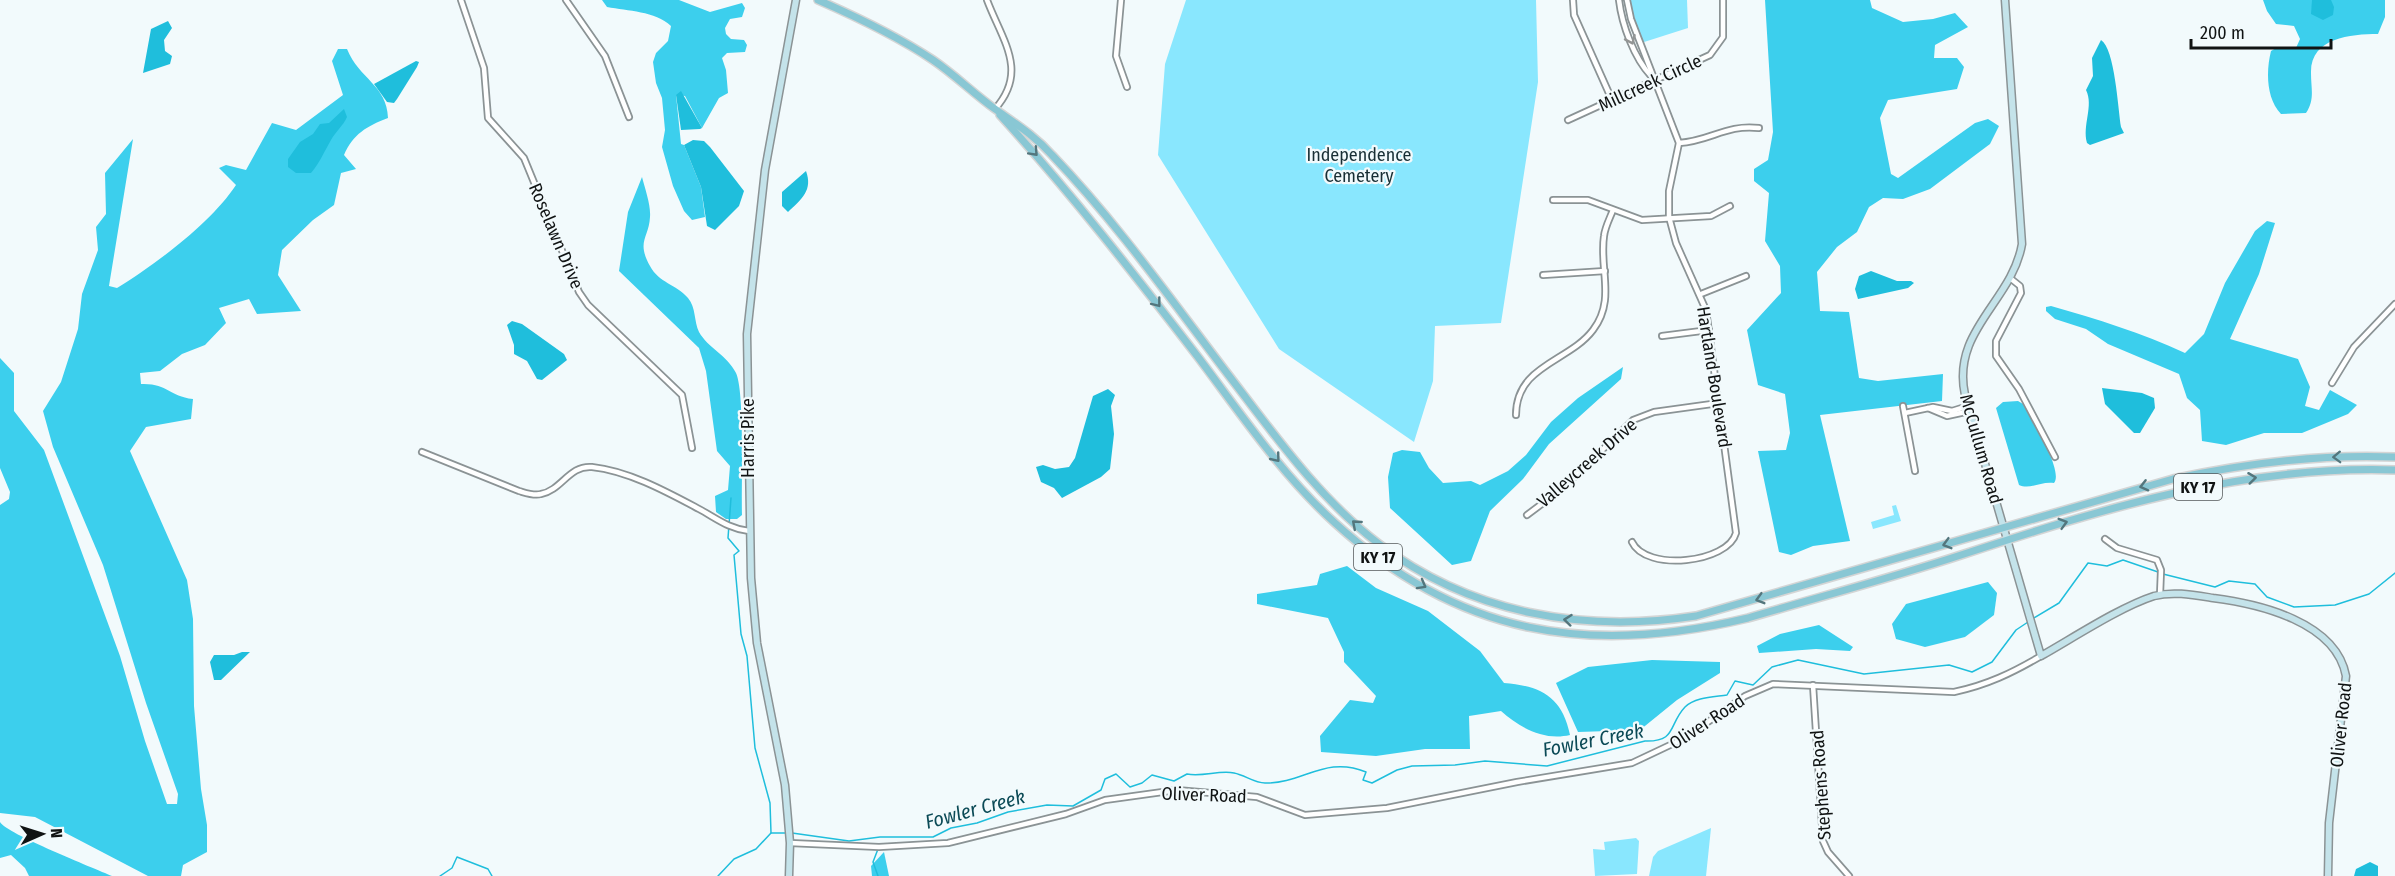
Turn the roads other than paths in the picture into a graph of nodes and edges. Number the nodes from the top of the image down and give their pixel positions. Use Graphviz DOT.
graph roads {
  1 [pos="461,0"];
  2 [pos="566,0"];
  3 [pos="796,0"];
  4 [pos="818,0"];
  5 [pos="987,0"];
  6 [pos="1121,0"];
  7 [pos="1573,0"];
  8 [pos="1619,0"];
  9 [pos="1627,0"];
  10 [pos="1724,0"];
  11 [pos="2005,0"];
  12 [pos="1652,79"];
  13 [pos="1127,87"];
  14 [pos="1612,100"];
  15 [pos="994,109"];
  16 [pos="628,117"];
  17 [pos="1568,120"];
  18 [pos="1759,128"];
  19 [pos="1679,143"];
  20 [pos="1553,200"];
  21 [pos="1730,206"];
  22 [pos="1613,210"];
  23 [pos="1669,217"];
  24 [pos="1605,270"];
  25 [pos="1544,274"];
  26 [pos="1746,276"];
  27 [pos="2010,279"];
  28 [pos="1701,294"];
  29 [pos="2395,304"];
  30 [pos="1709,330"];
  31 [pos="1662,336"];
  32 [pos="2332,383"];
  33 [pos="1719,403"];
  34 [pos="1903,406"];
  35 [pos="1969,409"];
  36 [pos="1905,413"];
  37 [pos="1516,415"];
  38 [pos="692,448"];
  39 [pos="422,452"];
  40 [pos="2055,457"];
  41 [pos="2395,457"];
  42 [pos="1915,471"];
  43 [pos="2395,471"];
  44 [pos="1527,515"];
  45 [pos="2003,527"];
  46 [pos="749,531"];
  47 [pos="2104,539"];
  48 [pos="2007,540"];
  49 [pos="1632,542"];
  50 [pos="2160,595"];
  51 [pos="2041,656"];
  52 [pos="1813,685"];
  53 [pos="790,843"];
  54 [pos="789,876"];
  55 [pos="1849,876"];
  56 [pos="2328,876"];
  1 -- 38 [label="street, Roselawn Drive"];
  2 -- 16 [label="street"];
  3 -- 46 [label="street, Harris Pike"];
  4 -- 15 [label="main road, KY 17"];
  5 -- 15 [label="street"];
  6 -- 13 [label="street"];
  7 -- 14 [label="street"];
  8 -- 12 [label="street, one-way"];
  9 -- 12 [label="street"];
  10 -- 12 [label="street, Millcreek Circle"];
  11 -- 27 [label="street, McCullum Road"];
  12 -- 14 [label="street, Millcreek Circle"];
  12 -- 19 [label="street"];
  14 -- 17 [label="street, Millcreek Circle"];
  45 -- 15 [label="main road, KY 17, one-way"];
  15 -- 48 [label="main road, KY 17, one-way"];
  18 -- 19 [label="street"];
  19 -- 23 [label="street, Hartland Boulevard"];
  20 -- 22 [label="street"];
  21 -- 23 [label="street"];
  22 -- 23 [label="street"];
  22 -- 24 [label="street"];
  23 -- 28 [label="street, Hartland Boulevard"];
  24 -- 25 [label="street"];
  24 -- 37 [label="street"];
  26 -- 28 [label="street"];
  27 -- 35 [label="street, McCullum Road"];
  27 -- 40 [label="street"];
  28 -- 30 [label="street, Hartland Boulevard"];
  29 -- 32 [label="street"];
  30 -- 31 [label="street"];
  30 -- 33 [label="street, Hartland Boulevard"];
  33 -- 44 [label="street, Valleycreek Drive"];
  33 -- 49 [label="street, Hartland Boulevard"];
  34 -- 36 [label="street"];
  35 -- 36 [label="street"];
  35 -- 45 [label="street, McCullum Road"];
  36 -- 42 [label="street"];
  39 -- 46 [label="street"];
  41 -- 45 [label="main road, KY 17, one-way"];
  48 -- 43 [label="main road, KY 17, one-way"];
  45 -- 48 [label="street, McCullum Road"];
  46 -- 53 [label="street, Harris Pike"];
  47 -- 50 [label="street"];
  48 -- 51 [label="street, McCullum Road"];
  50 -- 51 [label="street, Oliver Road"];
  50 -- 56 [label="street, Oliver Road"];
  51 -- 52 [label="street, Oliver Road"];
  52 -- 53 [label="street, Oliver Road"];
  52 -- 55 [label="street, Stephens Road"];
  53 -- 54 [label="street, Harris Pike"];
}
